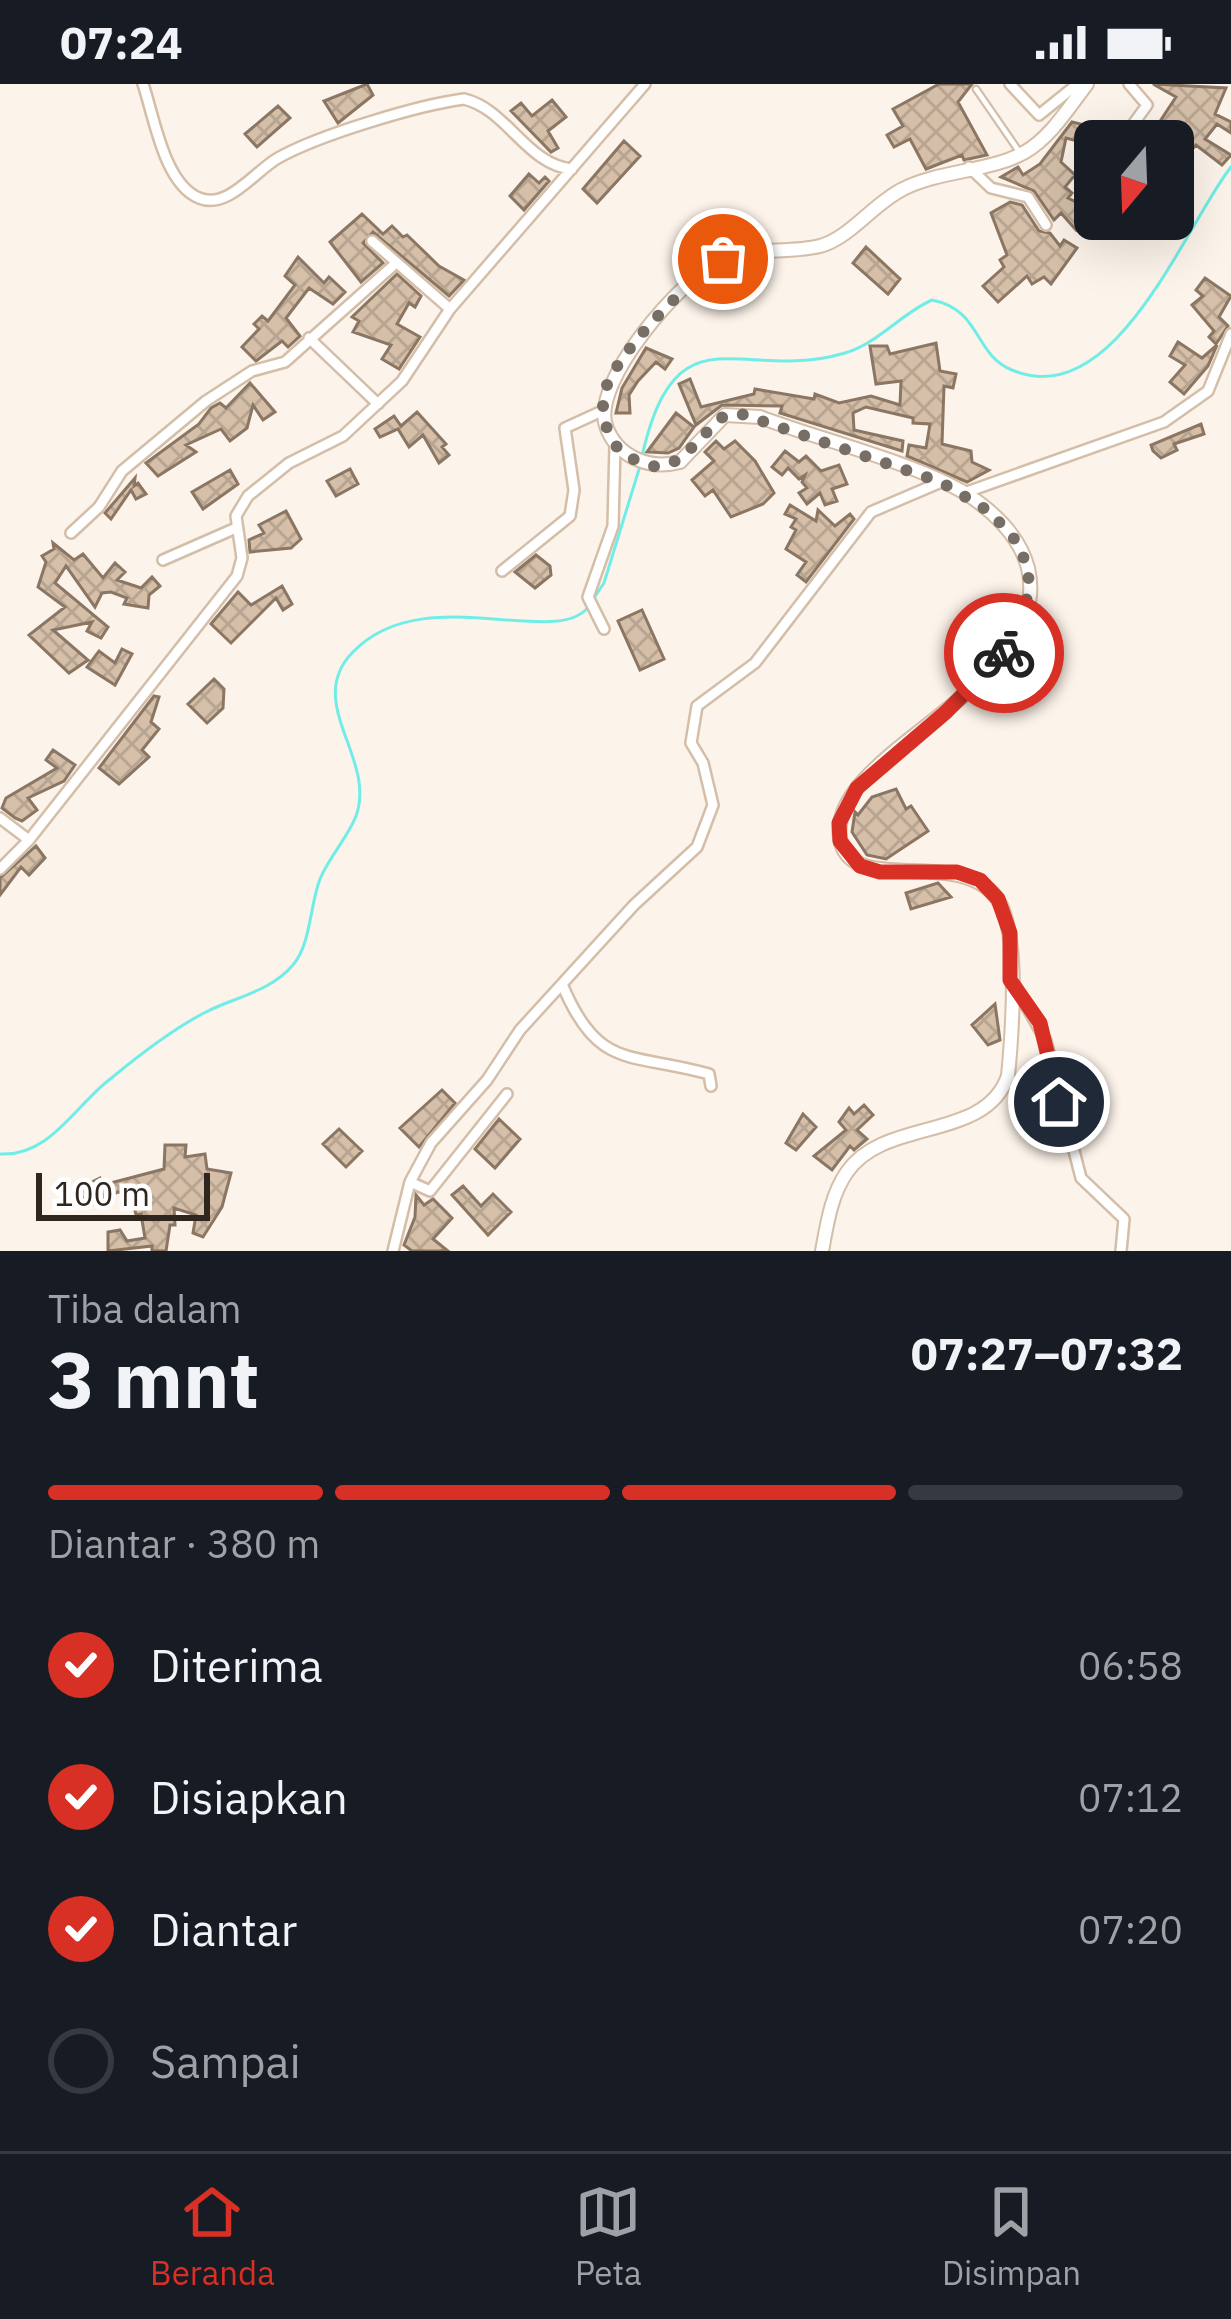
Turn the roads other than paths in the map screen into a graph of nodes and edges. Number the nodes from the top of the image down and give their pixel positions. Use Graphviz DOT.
graph roads {
  1 [pos="143,84"];
  2 [pos="645,84"];
  3 [pos="1029,84"];
  4 [pos="1130,84"];
  5 [pos="1085,86"];
  6 [pos="976,89"];
  7 [pos="1014,89"];
  8 [pos="1137,120"];
  9 [pos="1021,155"];
  10 [pos="969,167"];
  11 [pos="572,170"];
  12 [pos="1046,225"];
  13 [pos="372,241"];
  14 [pos="395,264"];
  15 [pos="450,309"];
  16 [pos="1231,334"];
  17 [pos="309,338"];
  18 [pos="378,404"];
  19 [pos="602,410"];
  20 [pos="615,445"];
  21 [pos="941,482"];
  22 [pos="964,493"];
  23 [pos="236,528"];
  24 [pos="71,533"];
  25 [pos="163,560"];
  26 [pos="502,571"];
  27 [pos="604,629"];
  28 [pos="0,818"];
  29 [pos="29,840"];
  30 [pos="0,869"];
  31 [pos="1010,980"];
  32 [pos="562,984"];
  33 [pos="711,1086"];
  34 [pos="507,1094"];
  35 [pos="410,1182"];
  36 [pos="393,1251"];
  37 [pos="822,1251"];
  38 [pos="1121,1251"];
  1 -- 11 [label="street"];
  2 -- 11 [label="street"];
  3 -- 7 [label="street"];
  4 -- 8 [label="street"];
  5 -- 7 [label="street"];
  5 -- 9 [label="street"];
  6 -- 9 [label="lane"];
  9 -- 10 [label="street"];
  10 -- 12 [label="street"];
  10 -- 19 [label="street"];
  11 -- 15 [label="street"];
  13 -- 14 [label="street"];
  14 -- 15 [label="street"];
  14 -- 17 [label="street"];
  15 -- 18 [label="street"];
  16 -- 22 [label="street"];
  17 -- 18 [label="street"];
  17 -- 24 [label="street"];
  18 -- 23 [label="street"];
  19 -- 20 [label="street"];
  19 -- 26 [label="street"];
  20 -- 21 [label="street"];
  20 -- 27 [label="street"];
  21 -- 22 [label="street"];
  21 -- 32 [label="street"];
  22 -- 31 [label="street"];
  23 -- 25 [label="street"];
  23 -- 29 [label="street"];
  28 -- 29 [label="street"];
  29 -- 30 [label="street"];
  31 -- 37 [label="street"];
  31 -- 38 [label="street"];
  32 -- 33 [label="street"];
  32 -- 35 [label="street"];
  34 -- 35 [label="street"];
  35 -- 36 [label="street"];
}
